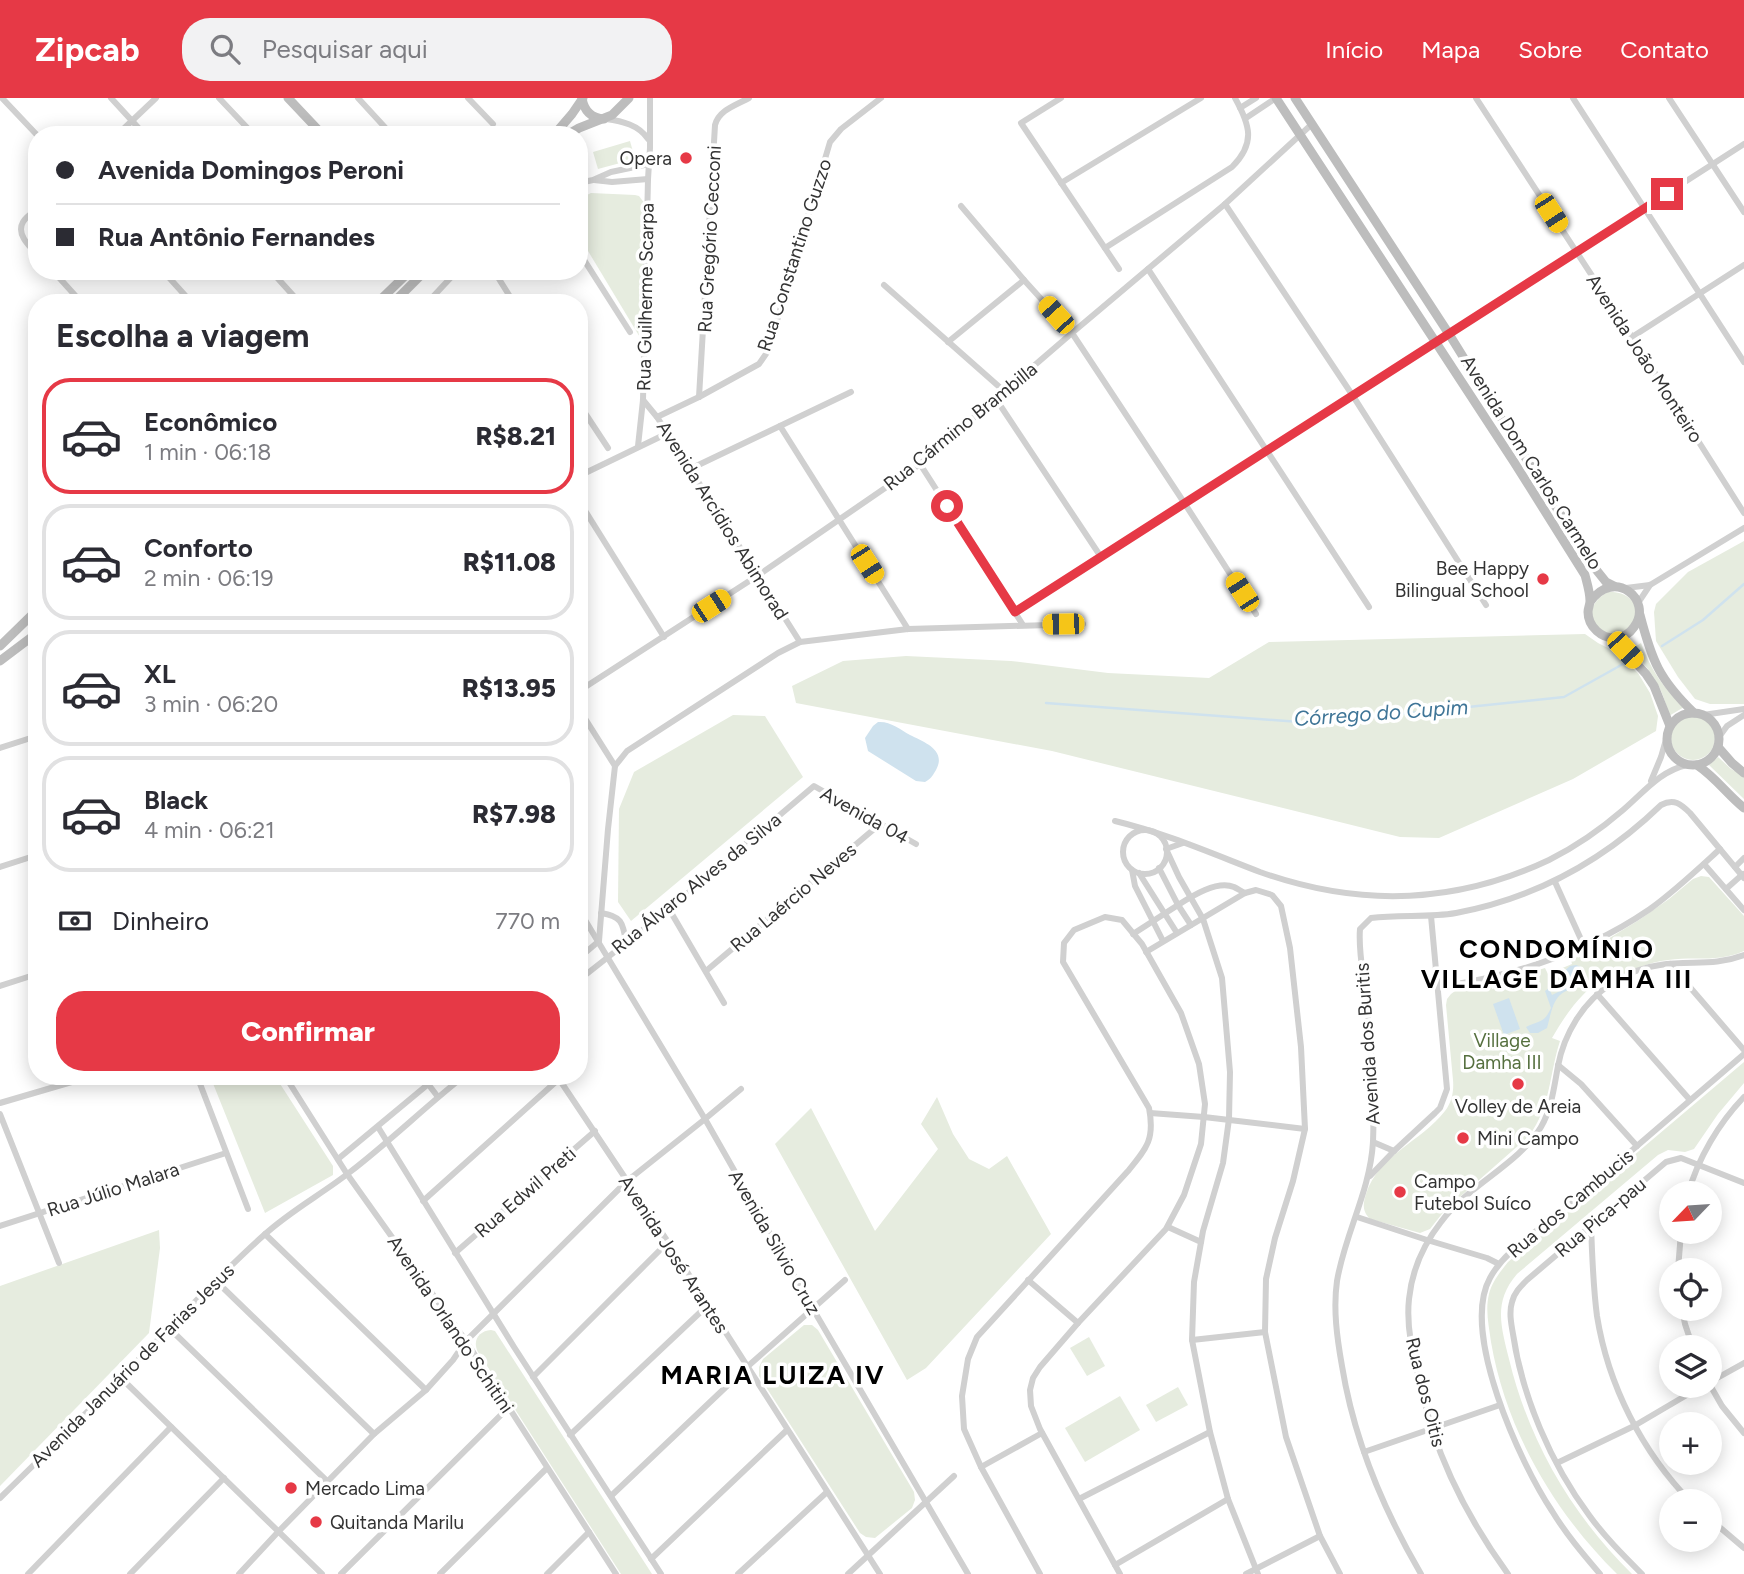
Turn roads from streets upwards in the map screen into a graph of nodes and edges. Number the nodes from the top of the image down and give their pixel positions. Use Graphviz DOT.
graph roads {
  1 [pos="2,98"];
  2 [pos="111,98"];
  3 [pos="156,98"];
  4 [pos="219,98"];
  5 [pos="288,98"];
  6 [pos="358,98"];
  7 [pos="468,98"];
  8 [pos="583,98"];
  9 [pos="629,98"];
  10 [pos="650,98"];
  11 [pos="749,98"];
  12 [pos="881,98"];
  13 [pos="1060,98"];
  14 [pos="1201,98"];
  15 [pos="1235,98"];
  16 [pos="1256,98"];
  17 [pos="1276,98"];
  18 [pos="1295,98"];
  19 [pos="1476,98"];
  20 [pos="1573,98"];
  21 [pos="1669,98"];
  22 [pos="1240,108"];
  23 [pos="1246,118"];
  24 [pos="604,119"];
  25 [pos="132,121"];
  26 [pos="493,124"];
  27 [pos="1312,124"];
  28 [pos="28,126"];
  29 [pos="127,126"];
  30 [pos="137,126"];
  31 [pos="245,126"];
  32 [pos="314,126"];
  33 [pos="384,126"];
  34 [pos="562,126"];
  35 [pos="585,126"];
  36 [pos="1299,135"];
  37 [pos="1744,144"];
  38 [pos="650,148"];
  39 [pos="649,164"];
  40 [pos="1712,164"];
  41 [pos="648,179"];
  42 [pos="593,180"];
  43 [pos="588,181"];
  44 [pos="1062,183"];
  45 [pos="1225,204"];
  46 [pos="961,206"];
  47 [pos="1644,209"];
  48 [pos="1744,212"];
  49 [pos="28,217"];
  50 [pos="1388,241"];
  51 [pos="28,244"];
  52 [pos="1105,248"];
  53 [pos="1375,250"];
  54 [pos="1577,253"];
  55 [pos="1744,265"];
  56 [pos="588,266"];
  57 [pos="1119,269"];
  58 [pos="1148,269"];
  59 [pos="61,280"];
  60 [pos="171,280"];
  61 [pos="279,280"];
  62 [pos="401,280"];
  63 [pos="416,280"];
  64 [pos="449,280"];
  65 [pos="1024,280"];
  66 [pos="884,285"];
  67 [pos="1700,293"];
  68 [pos="74,294"];
  69 [pos="184,294"];
  70 [pos="292,294"];
  71 [pos="386,294"];
  72 [pos="402,294"];
  73 [pos="435,294"];
  74 [pos="630,332"];
  75 [pos="1072,333"];
  76 [pos="1449,334"];
  77 [pos="1632,337"];
  78 [pos="948,342"];
  79 [pos="1436,342"];
  80 [pos="1744,362"];
  81 [pos="1004,391"];
  82 [pos="851,392"];
  83 [pos="1353,396"];
  84 [pos="699,397"];
  85 [pos="996,399"];
  86 [pos="643,400"];
  87 [pos="657,417"];
  88 [pos="588,418"];
  89 [pos="780,426"];
  90 [pos="668,433"];
  91 [pos="638,446"];
  92 [pos="608,448"];
  93 [pos="1268,450"];
  94 [pos="920,464"];
  95 [pos="690,469"];
  96 [pos="588,471"];
  97 [pos="1185,504"];
  98 [pos="1744,513"];
  99 [pos="588,515"];
  100 [pos="839,520"];
  101 [pos="1744,528"];
  102 [pos="1101,557"];
  103 [pos="757,576"];
  104 [pos="1650,585"];
  105 [pos="1619,587"];
  106 [pos="1590,602"];
  107 [pos="1486,605"];
  108 [pos="1369,607"];
  109 [pos="1639,608"];
  110 [pos="1015,612"];
  111 [pos="1256,614"];
  112 [pos="28,619"];
  113 [pos="1083,624"];
  114 [pos="1023,625"];
  115 [pos="908,629"];
  116 [pos="664,636"];
  117 [pos="1613,638"];
  118 [pos="28,640"];
  119 [pos="800,642"];
  120 [pos="0,646"];
  121 [pos="0,662"];
  122 [pos="588,685"];
  123 [pos="1744,709"];
  124 [pos="1698,714"];
  125 [pos="1744,715"];
  126 [pos="588,723"];
  127 [pos="1668,731"];
  128 [pos="28,739"];
  129 [pos="1718,742"];
  130 [pos="0,748"];
  131 [pos="1692,765"];
  132 [pos="615,766"];
  133 [pos="1744,773"];
  134 [pos="814,786"];
  135 [pos="1648,786"];
  136 [pos="1744,808"];
  137 [pos="880,824"];
  138 [pos="1153,832"];
  139 [pos="1128,838"];
  140 [pos="1183,843"];
  141 [pos="916,844"];
  142 [pos="1166,849"];
  143 [pos="1720,849"];
  144 [pos="28,858"];
  145 [pos="1744,858"];
  146 [pos="1704,863"];
  147 [pos="0,867"];
  148 [pos="1735,867"];
  149 [pos="1159,868"];
  150 [pos="1135,871"];
  151 [pos="1743,876"];
  152 [pos="1555,882"];
  153 [pos="1726,889"];
  154 [pos="1245,894"];
  155 [pos="1191,897"];
  156 [pos="1178,905"];
  157 [pos="669,909"];
  158 [pos="1744,910"];
  159 [pos="601,913"];
  160 [pos="1164,913"];
  161 [pos="1431,916"];
  162 [pos="1203,919"];
  163 [pos="1153,920"];
  164 [pos="588,924"];
  165 [pos="1191,925"];
  166 [pos="1177,933"];
  167 [pos="1133,934"];
  168 [pos="599,941"];
  169 [pos="1163,941"];
  170 [pos="626,942"];
  171 [pos="1584,946"];
  172 [pos="588,950"];
  173 [pos="1146,952"];
  174 [pos="1744,954"];
  175 [pos="608,956"];
  176 [pos="1670,964"];
  177 [pos="706,971"];
  178 [pos="588,973"];
  179 [pos="28,977"];
  180 [pos="0,986"];
  181 [pos="1438,987"];
  182 [pos="1597,994"];
  183 [pos="724,1003"];
  184 [pos="1744,1052"];
  185 [pos="1558,1065"];
  186 [pos="61,1085"];
  187 [pos="200,1085"];
  188 [pos="291,1085"];
  189 [pos="427,1085"];
  190 [pos="453,1085"];
  191 [pos="549,1085"];
  192 [pos="563,1085"];
  193 [pos="741,1089"];
  194 [pos="438,1097"];
  195 [pos="1744,1097"];
  196 [pos="1690,1100"];
  197 [pos="0,1103"];
  198 [pos="1150,1113"];
  199 [pos="0,1114"];
  200 [pos="1204,1116"];
  201 [pos="705,1119"];
  202 [pos="1229,1119"];
  203 [pos="378,1127"];
  204 [pos="1305,1129"];
  205 [pos="595,1131"];
  206 [pos="388,1142"];
  207 [pos="1373,1142"];
  208 [pos="1637,1146"];
  209 [pos="1394,1151"];
  210 [pos="226,1153"];
  211 [pos="338,1159"];
  212 [pos="1699,1165"];
  213 [pos="347,1174"];
  214 [pos="1369,1177"];
  215 [pos="627,1181"];
  216 [pos="1693,1181"];
  217 [pos="1744,1183"];
  218 [pos="424,1201"];
  219 [pos="248,1209"];
  220 [pos="39,1213"];
  221 [pos="1357,1216"];
  222 [pos="1591,1224"];
  223 [pos="0,1226"];
  224 [pos="1168,1227"];
  225 [pos="265,1234"];
  226 [pos="1427,1240"];
  227 [pos="668,1242"];
  228 [pos="1201,1242"];
  229 [pos="455,1253"];
  230 [pos="59,1263"];
  231 [pos="1499,1264"];
  232 [pos="215,1280"];
  233 [pos="845,1280"];
  234 [pos="1028,1280"];
  235 [pos="708,1305"];
  236 [pos="813,1309"];
  237 [pos="493,1314"];
  238 [pos="1078,1323"];
  239 [pos="170,1328"];
  240 [pos="1265,1332"];
  241 [pos="1192,1340"];
  242 [pos="466,1341"];
  243 [pos="1744,1363"];
  244 [pos="747,1367"];
  245 [pos="1722,1376"];
  246 [pos="533,1377"];
  247 [pos="121,1378"];
  248 [pos="426,1390"];
  249 [pos="1682,1398"];
  250 [pos="1718,1398"];
  251 [pos="1500,1405"];
  252 [pos="508,1408"];
  253 [pos="1634,1426"];
  254 [pos="171,1427"];
  255 [pos="1432,1429"];
  256 [pos="787,1430"];
  257 [pos="1210,1432"];
  258 [pos="1042,1433"];
  259 [pos="1744,1433"];
  260 [pos="374,1434"];
  261 [pos="570,1435"];
  262 [pos="1364,1452"];
  263 [pos="1557,1463"];
  264 [pos="981,1467"];
  265 [pos="548,1468"];
  266 [pos="954,1476"];
  267 [pos="224,1478"];
  268 [pos="328,1482"];
  269 [pos="1679,1489"];
  270 [pos="827,1492"];
  271 [pos="611,1496"];
  272 [pos="0,1498"];
  273 [pos="1079,1499"];
  274 [pos="1228,1499"];
  275 [pos="926,1503"];
  276 [pos="1722,1529"];
  277 [pos="278,1532"];
  278 [pos="589,1532"];
  279 [pos="1321,1536"];
  280 [pos="1744,1548"];
  281 [pos="868,1555"];
  282 [pos="651,1559"];
  283 [pos="1115,1565"];
  284 [pos="1256,1571"];
  285 [pos="28,1574"];
  286 [pos="130,1574"];
  287 [pos="239,1574"];
  288 [pos="322,1574"];
  289 [pos="341,1574"];
  290 [pos="440,1574"];
  291 [pos="547,1574"];
  292 [pos="616,1574"];
  293 [pos="661,1574"];
  294 [pos="738,1574"];
  295 [pos="848,1574"];
  296 [pos="880,1574"];
  297 [pos="968,1574"];
  298 [pos="1040,1574"];
  299 [pos="1120,1574"];
  300 [pos="1246,1574"];
  301 [pos="1340,1574"];
  302 [pos="1421,1574"];
  303 [pos="1508,1574"];
  304 [pos="1600,1574"];
  305 [pos="1642,1574"];
  1 -- 28 [label="street"];
  2 -- 25 [label="street"];
  3 -- 25 [label="street"];
  4 -- 31 [label="street"];
  5 -- 32 [label="street"];
  6 -- 33 [label="street"];
  7 -- 26 [label="street"];
  8 -- 24 [label="street"];
  8 -- 34 [label="street"];
  9 -- 24 [label="street"];
  10 -- 38 [label="street, Rua Guilherme Scarpa"];
  11 -- 84 [label="street, Rua Gregório Cecconi"];
  12 -- 84 [label="street, Rua Constantino Guzzo"];
  13 -- 44 [label="street"];
  14 -- 44 [label="street"];
  15 -- 22 [label="street"];
  16 -- 22 [label="street"];
  17 -- 23 [label="street"];
  17 -- 36 [label="street, Avenida Dom Carlos Carmelo"];
  18 -- 27 [label="street, Avenida Dom Carlos Carmelo"];
  19 -- 54 [label="street, Avenida João Monteiro"];
  20 -- 47 [label="street"];
  21 -- 40 [label="street"];
  22 -- 23 [label="street"];
  23 -- 52 [label="street"];
  24 -- 35 [label="street"];
  24 -- 38 [label="street"];
  25 -- 29 [label="street"];
  25 -- 30 [label="street"];
  27 -- 36 [label="street, Rua Cármino Brambilla"];
  27 -- 50 [label="street, Avenida Dom Carlos Carmelo"];
  36 -- 45 [label="street, Rua Cármino Brambilla"];
  36 -- 53 [label="street, Avenida Dom Carlos Carmelo"];
  37 -- 40 [label="street"];
  38 -- 39 [label="street, Rua Guilherme Scarpa"];
  39 -- 41 [label="street, Rua Guilherme Scarpa"];
  39 -- 42 [label="street"];
  40 -- 47 [label="street"];
  40 -- 48 [label="street"];
  41 -- 42 [label="street"];
  41 -- 86 [label="street, Rua Guilherme Scarpa"];
  42 -- 43 [label="street"];
  44 -- 52 [label="street"];
  45 -- 58 [label="street, Rua Cármino Brambilla"];
  45 -- 83 [label="street"];
  46 -- 65 [label="street"];
  47 -- 54 [label="street"];
  47 -- 67 [label="street"];
  49 -- 51 [label="street"];
  50 -- 53 [label="street"];
  50 -- 76 [label="street, Avenida Dom Carlos Carmelo"];
  52 -- 57 [label="street"];
  53 -- 79 [label="street, Avenida Dom Carlos Carmelo"];
  54 -- 76 [label="street"];
  54 -- 77 [label="street, Avenida João Monteiro"];
  55 -- 67 [label="street"];
  56 -- 74 [label="street"];
  58 -- 75 [label="street, Rua Cármino Brambilla"];
  58 -- 93 [label="street"];
  59 -- 68 [label="street"];
  60 -- 69 [label="street"];
  61 -- 70 [label="street"];
  62 -- 71 [label="street"];
  63 -- 72 [label="street"];
  64 -- 73 [label="street"];
  65 -- 75 [label="street"];
  65 -- 78 [label="street"];
  66 -- 78 [label="street"];
  67 -- 77 [label="street"];
  67 -- 80 [label="street"];
  75 -- 81 [label="street, Rua Cármino Brambilla"];
  75 -- 97 [label="street"];
  76 -- 79 [label="street"];
  76 -- 105 [label="street, Avenida Dom Carlos Carmelo"];
  77 -- 98 [label="street, Avenida João Monteiro"];
  78 -- 81 [label="street"];
  79 -- 83 [label="street"];
  79 -- 106 [label="street, Avenida Dom Carlos Carmelo"];
  81 -- 85 [label="street, Rua Cármino Brambilla"];
  82 -- 89 [label="street"];
  83 -- 93 [label="street"];
  83 -- 107 [label="street"];
  84 -- 87 [label="street, Rua Constantino Guzzo"];
  85 -- 94 [label="street, Rua Cármino Brambilla"];
  85 -- 102 [label="street"];
  86 -- 87 [label="street, Avenida Arcídios Abimorad"];
  86 -- 91 [label="street, Rua Guilherme Scarpa"];
  87 -- 90 [label="street, Avenida Arcídios Abimorad"];
  88 -- 92 [label="street"];
  89 -- 95 [label="street"];
  89 -- 100 [label="street"];
  90 -- 91 [label="street"];
  90 -- 95 [label="street, Avenida Arcídios Abimorad"];
  91 -- 96 [label="street"];
  93 -- 97 [label="street"];
  93 -- 108 [label="street"];
  94 -- 100 [label="street, Rua Cármino Brambilla"];
  94 -- 110 [label="street"];
  95 -- 103 [label="street, Avenida Arcídios Abimorad"];
  97 -- 102 [label="street"];
  97 -- 111 [label="street"];
  99 -- 116 [label="street"];
  100 -- 103 [label="street, Rua Cármino Brambilla"];
  100 -- 115 [label="street"];
  101 -- 104 [label="street"];
  102 -- 110 [label="street"];
  103 -- 116 [label="street, Rua Cármino Brambilla"];
  103 -- 119 [label="street, Avenida Arcídios Abimorad"];
  104 -- 105 [label="street"];
  104 -- 109 [label="street"];
  105 -- 106 [label="street"];
  105 -- 109 [label="street"];
  106 -- 117 [label="street"];
  109 -- 117 [label="street"];
  109 -- 124 [label="street"];
  110 -- 114 [label="street"];
  112 -- 120 [label="street"];
  113 -- 114 [label="street"];
  114 -- 115 [label="street"];
  115 -- 119 [label="street"];
  116 -- 122 [label="street, Rua Cármino Brambilla"];
  117 -- 127 [label="street"];
  118 -- 121 [label="street"];
  119 -- 132 [label="street"];
  123 -- 124 [label="street"];
  124 -- 127 [label="street"];
  124 -- 129 [label="street"];
  125 -- 129 [label="street"];
  126 -- 132 [label="street"];
  127 -- 131 [label="street"];
  127 -- 135 [label="street"];
  128 -- 130 [label="street"];
  129 -- 131 [label="street"];
  129 -- 133 [label="street"];
  131 -- 135 [label="street"];
  131 -- 136 [label="street"];
  132 -- 159 [label="street"];
  134 -- 137 [label="street, Avenida 04"];
  134 -- 157 [label="street, Rua Álvaro Alves da Silva"];
  135 -- 140 [label="street"];
  137 -- 141 [label="street, Avenida 04"];
  137 -- 177 [label="street, Rua Laércio Neves"];
  138 -- 139 [label="street"];
  138 -- 139 [label="street"];
  138 -- 140 [label="street"];
  138 -- 142 [label="street"];
  139 -- 150 [label="street"];
  140 -- 142 [label="street"];
  142 -- 149 [label="street"];
  142 -- 155 [label="street"];
  143 -- 146 [label="street"];
  143 -- 148 [label="street"];
  143 -- 152 [label="street"];
  144 -- 147 [label="street"];
  145 -- 148 [label="street"];
  146 -- 153 [label="street"];
  146 -- 171 [label="street"];
  148 -- 151 [label="street"];
  149 -- 150 [label="street"];
  149 -- 156 [label="street"];
  150 -- 160 [label="street"];
  150 -- 163 [label="street"];
  151 -- 153 [label="street"];
  152 -- 161 [label="street"];
  152 -- 171 [label="street"];
  153 -- 158 [label="street"];
  154 -- 155 [label="street"];
  154 -- 162 [label="street"];
  154 -- 204 [label="street"];
  155 -- 156 [label="street"];
  155 -- 162 [label="street"];
  156 -- 160 [label="street"];
  156 -- 165 [label="street"];
  157 -- 170 [label="street, Rua Álvaro Alves da Silva"];
  157 -- 177 [label="street"];
  159 -- 168 [label="street"];
  159 -- 170 [label="street"];
  160 -- 163 [label="street"];
  160 -- 166 [label="street"];
  161 -- 181 [label="street"];
  161 -- 207 [label="street, Avenida dos Buritis"];
  162 -- 165 [label="street"];
  162 -- 202 [label="street"];
  163 -- 167 [label="street"];
  163 -- 169 [label="street"];
  164 -- 168 [label="street, Avenida Silvio Cruz"];
  165 -- 166 [label="street"];
  166 -- 169 [label="street"];
  167 -- 173 [label="street"];
  167 -- 198 [label="street"];
  168 -- 172 [label="street"];
  168 -- 175 [label="street, Avenida Silvio Cruz"];
  169 -- 173 [label="street"];
  170 -- 175 [label="street, Rua Álvaro Alves da Silva"];
  171 -- 181 [label="street"];
  173 -- 200 [label="street"];
  174 -- 176 [label="street, Rua dos Oitis"];
  175 -- 178 [label="street, Rua Álvaro Alves da Silva"];
  175 -- 201 [label="street, Avenida Silvio Cruz"];
  176 -- 182 [label="street, Rua dos Oitis"];
  176 -- 184 [label="street"];
  177 -- 183 [label="street"];
  179 -- 180 [label="street"];
  181 -- 209 [label="street"];
  182 -- 185 [label="street, Rua dos Oitis"];
  182 -- 196 [label="street"];
  184 -- 196 [label="street, Rua dos Cambucis"];
  185 -- 208 [label="street"];
  185 -- 226 [label="street, Rua dos Oitis"];
  186 -- 197 [label="street"];
  187 -- 210 [label="street"];
  188 -- 211 [label="street, Avenida Orlando Schitini"];
  189 -- 194 [label="street"];
  189 -- 203 [label="street"];
  190 -- 194 [label="street"];
  191 -- 218 [label="street"];
  192 -- 205 [label="street, Avenida José Arantes"];
  193 -- 201 [label="street"];
  194 -- 206 [label="street"];
  195 -- 212 [label="street"];
  196 -- 208 [label="street, Rua dos Cambucis"];
  198 -- 200 [label="street"];
  198 -- 234 [label="street"];
  199 -- 220 [label="street"];
  200 -- 202 [label="street"];
  200 -- 224 [label="street"];
  201 -- 215 [label="street"];
  201 -- 236 [label="street, Avenida Silvio Cruz"];
  202 -- 204 [label="street"];
  202 -- 228 [label="street"];
  203 -- 206 [label="street, Avenida Orlando Schitini"];
  203 -- 211 [label="street"];
  204 -- 240 [label="street"];
  205 -- 215 [label="street, Avenida José Arantes"];
  205 -- 229 [label="street, Rua Edwil Preti"];
  206 -- 213 [label="street, Avenida Januário de Farias Jesus"];
  206 -- 218 [label="street, Avenida Orlando Schitini"];
  207 -- 209 [label="street"];
  207 -- 214 [label="street, Avenida dos Buritis"];
  208 -- 231 [label="street, Rua dos Cambucis"];
  209 -- 214 [label="street"];
  210 -- 219 [label="street"];
  210 -- 220 [label="street, Rua Júlio Malara"];
  211 -- 213 [label="street, Avenida Orlando Schitini"];
  212 -- 216 [label="street"];
  212 -- 217 [label="street, Rua Pica-pau"];
  212 -- 222 [label="street, Rua Pica-pau"];
  213 -- 225 [label="street, Avenida Januário de Farias Jesus"];
  213 -- 242 [label="street, Avenida Orlando Schitini"];
  214 -- 221 [label="street, Avenida dos Buritis"];
  215 -- 227 [label="street, Avenida José Arantes"];
  215 -- 237 [label="street"];
  218 -- 229 [label="street, Avenida Orlando Schitini"];
  220 -- 223 [label="street, Rua Júlio Malara"];
  220 -- 230 [label="street"];
  221 -- 226 [label="street"];
  221 -- 262 [label="street, Avenida dos Buritis"];
  222 -- 253 [label="street"];
  222 -- 263 [label="street, Rua Pica-pau"];
  224 -- 228 [label="street"];
  224 -- 238 [label="street"];
  225 -- 232 [label="street, Avenida Januário de Farias Jesus"];
  225 -- 248 [label="street"];
  226 -- 231 [label="street"];
  226 -- 255 [label="street, Rua dos Oitis"];
  227 -- 235 [label="street, Avenida José Arantes"];
  227 -- 246 [label="street"];
  228 -- 241 [label="street"];
  229 -- 237 [label="street, Avenida Orlando Schitini"];
  231 -- 251 [label="street, Rua dos Cambucis"];
  232 -- 239 [label="street, Avenida Januário de Farias Jesus"];
  232 -- 260 [label="street"];
  233 -- 236 [label="street"];
  234 -- 238 [label="street"];
  234 -- 264 [label="street"];
  235 -- 244 [label="street, Avenida José Arantes"];
  235 -- 261 [label="street"];
  236 -- 244 [label="street"];
  236 -- 275 [label="street, Avenida Silvio Cruz"];
  237 -- 242 [label="street"];
  237 -- 246 [label="street, Avenida Orlando Schitini"];
  238 -- 258 [label="street"];
  239 -- 247 [label="street, Avenida Januário de Farias Jesus"];
  239 -- 268 [label="street"];
  240 -- 241 [label="street"];
  240 -- 279 [label="street"];
  241 -- 257 [label="street"];
  242 -- 248 [label="street"];
  242 -- 252 [label="street, Avenida Orlando Schitini"];
  243 -- 245 [label="street"];
  244 -- 256 [label="street, Avenida José Arantes"];
  244 -- 271 [label="street"];
  246 -- 261 [label="street, Avenida Orlando Schitini"];
  247 -- 254 [label="street"];
  247 -- 272 [label="street, Avenida Januário de Farias Jesus"];
  248 -- 260 [label="street"];
  249 -- 253 [label="street"];
  250 -- 259 [label="street"];
  251 -- 255 [label="street"];
  251 -- 304 [label="street, Rua dos Cambucis"];
  252 -- 265 [label="street, Avenida Orlando Schitini"];
  252 -- 289 [label="street"];
  253 -- 263 [label="street"];
  253 -- 269 [label="street"];
  254 -- 267 [label="street"];
  254 -- 285 [label="street"];
  255 -- 262 [label="street"];
  255 -- 303 [label="street, Rua dos Oitis"];
  256 -- 270 [label="street, Avenida José Arantes"];
  256 -- 282 [label="street"];
  257 -- 273 [label="street"];
  257 -- 274 [label="street"];
  258 -- 264 [label="street"];
  258 -- 273 [label="street"];
  260 -- 268 [label="street"];
  261 -- 271 [label="street, Avenida Orlando Schitini"];
  262 -- 302 [label="street, Avenida dos Buritis"];
  263 -- 305 [label="street"];
  264 -- 298 [label="street"];
  265 -- 278 [label="street, Avenida Orlando Schitini"];
  265 -- 290 [label="street"];
  266 -- 275 [label="street"];
  267 -- 277 [label="street"];
  267 -- 286 [label="street"];
  268 -- 277 [label="street"];
  270 -- 281 [label="street, Avenida José Arantes"];
  270 -- 294 [label="street"];
  271 -- 282 [label="street, Avenida Orlando Schitini"];
  273 -- 283 [label="street"];
  274 -- 283 [label="street"];
  274 -- 284 [label="street"];
  275 -- 281 [label="street"];
  275 -- 297 [label="street, Avenida Silvio Cruz"];
  276 -- 280 [label="street"];
  277 -- 287 [label="street"];
  277 -- 288 [label="street"];
  278 -- 291 [label="street"];
  278 -- 292 [label="street, Avenida Orlando Schitini"];
  279 -- 284 [label="street"];
  279 -- 301 [label="street"];
  281 -- 295 [label="street"];
  281 -- 296 [label="street, Avenida José Arantes"];
  282 -- 293 [label="street, Avenida Orlando Schitini"];
  283 -- 299 [label="street"];
  284 -- 300 [label="street"];
}
